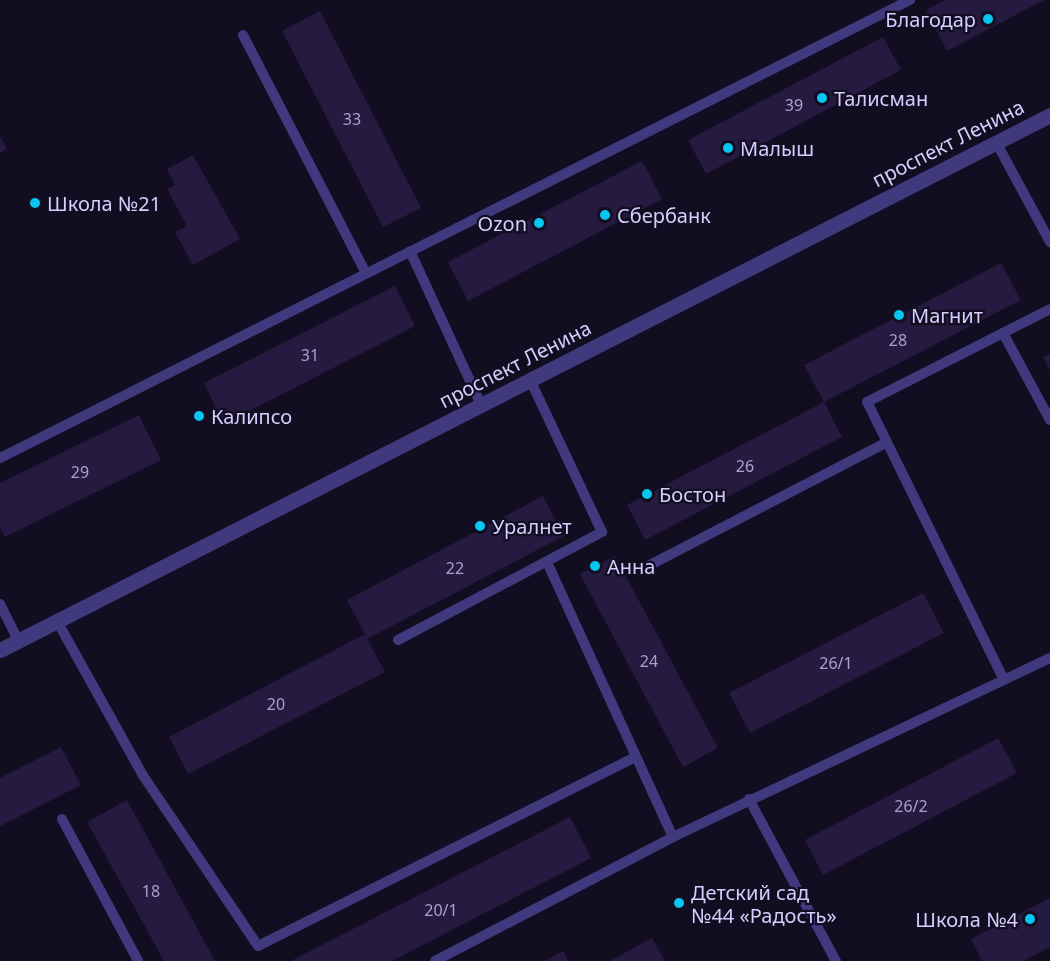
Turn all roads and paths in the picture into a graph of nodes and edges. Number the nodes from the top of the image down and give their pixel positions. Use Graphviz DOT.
graph roads {
  1 [pos="910,0"];
  2 [pos="243,35"];
  3 [pos="1050,115"];
  4 [pos="996,142"];
  5 [pos="1050,243"];
  6 [pos="410,251"];
  7 [pos="366,273"];
  8 [pos="1050,309"];
  9 [pos="1003,333"];
  10 [pos="530,380"];
  11 [pos="482,405"];
  12 [pos="1050,420"];
  13 [pos="887,442"];
  14 [pos="0,458"];
  15 [pos="547,562"];
  16 [pos="648,566"];
  17 [pos="0,604"];
  18 [pos="57,621"];
  19 [pos="18,640"];
  20 [pos="398,640"];
  21 [pos="0,650"];
  22 [pos="1050,658"];
  23 [pos="1005,680"];
  24 [pos="635,757"];
  25 [pos="749,799"];
  26 [pos="62,819"];
  27 [pos="673,837"];
  28 [pos="138,961"];
  29 [pos="435,961"];
  30 [pos="836,961"];
  1 -- 6 [label="lane"];
  2 -- 7 [label="lane"];
  3 -- 4 [label="street, проспект Ленина"];
  4 -- 5 [label="lane"];
  4 -- 10 [label="street, проспект Ленина"];
  6 -- 7 [label="lane"];
  6 -- 11 [label="lane"];
  7 -- 14 [label="lane"];
  8 -- 9 [label="lane"];
  9 -- 12 [label="lane"];
  9 -- 13 [label="lane"];
  10 -- 11 [label="street, проспект Ленина"];
  10 -- 15 [label="lane"];
  11 -- 18 [label="street, проспект Ленина"];
  13 -- 16 [label="lane"];
  13 -- 23 [label="lane"];
  15 -- 20 [label="lane"];
  15 -- 24 [label="lane"];
  17 -- 19 [label="lane"];
  18 -- 19 [label="street, проспект Ленина"];
  18 -- 24 [label="lane"];
  19 -- 21 [label="street, проспект Ленина"];
  22 -- 23 [label="lane"];
  23 -- 25 [label="lane"];
  24 -- 27 [label="lane"];
  25 -- 27 [label="lane"];
  25 -- 30 [label="lane"];
  26 -- 28 [label="lane"];
  27 -- 29 [label="lane"];
}
